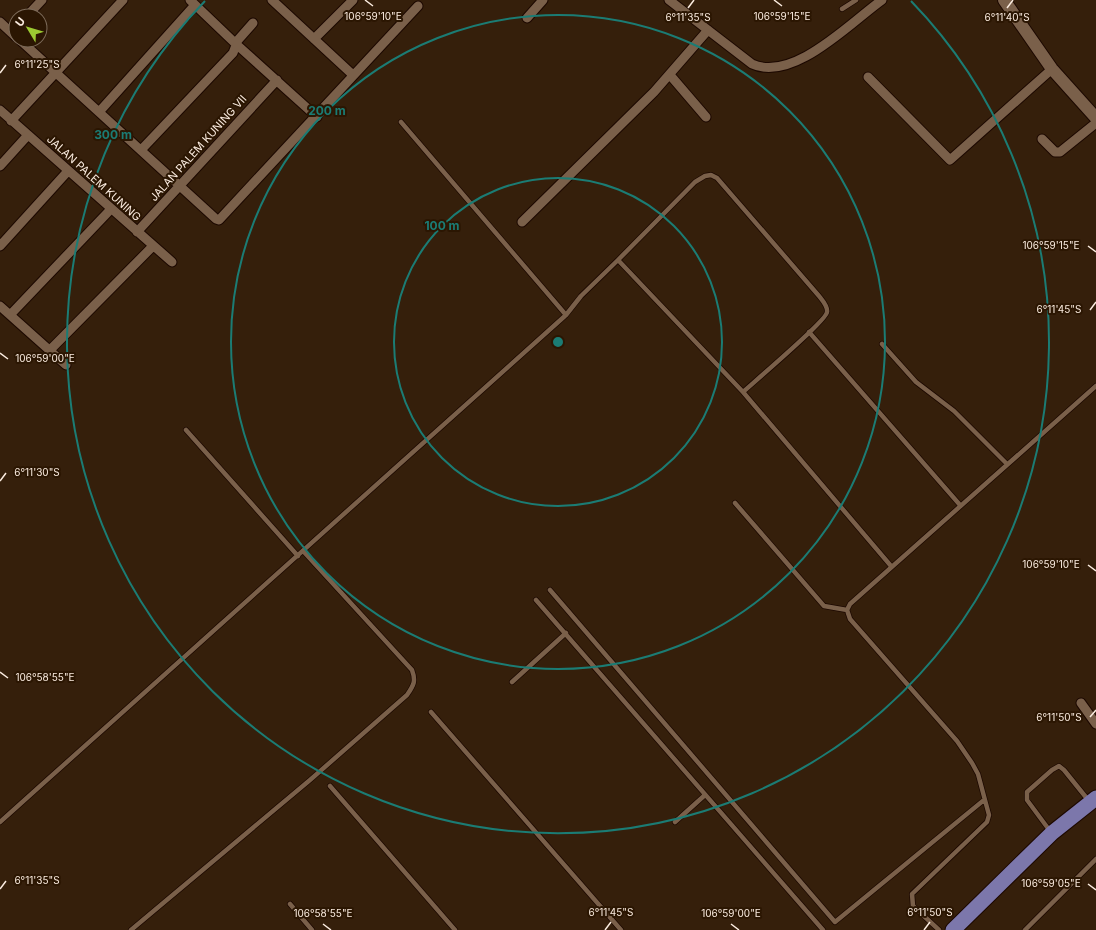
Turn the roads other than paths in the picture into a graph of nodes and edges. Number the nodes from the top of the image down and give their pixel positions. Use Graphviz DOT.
graph roads {
  1 [pos="42,0"];
  2 [pos="123,0"];
  3 [pos="352,0"];
  4 [pos="543,0"];
  5 [pos="669,0"];
  6 [pos="686,0"];
  7 [pos="856,0"];
  8 [pos="882,0"];
  9 [pos="1004,0"];
  10 [pos="274,1"];
  11 [pos="193,3"];
  12 [pos="418,6"];
  13 [pos="34,8"];
  14 [pos="680,8"];
  15 [pos="842,9"];
  16 [pos="527,18"];
  17 [pos="253,23"];
  18 [pos="708,30"];
  19 [pos="314,39"];
  20 [pos="236,44"];
  21 [pos="29,48"];
  22 [pos="1052,69"];
  23 [pos="56,72"];
  24 [pos="353,75"];
  25 [pos="670,75"];
  26 [pos="868,77"];
  27 [pos="277,80"];
  28 [pos="0,110"];
  29 [pos="99,112"];
  30 [pos="317,117"];
  31 [pos="706,117"];
  32 [pos="1096,118"];
  33 [pos="11,121"];
  34 [pos="401,122"];
  35 [pos="1096,124"];
  36 [pos="28,135"];
  37 [pos="1042,139"];
  38 [pos="141,150"];
  39 [pos="0,166"];
  40 [pos="68,171"];
  41 [pos="180,188"];
  42 [pos="112,209"];
  43 [pos="522,222"];
  44 [pos="138,232"];
  45 [pos="0,246"];
  46 [pos="153,246"];
  47 [pos="618,260"];
  48 [pos="172,262"];
  49 [pos="0,306"];
  50 [pos="10,315"];
  51 [pos="566,315"];
  52 [pos="809,332"];
  53 [pos="882,344"];
  54 [pos="50,350"];
  55 [pos="66,365"];
  56 [pos="1096,386"];
  57 [pos="743,392"];
  58 [pos="186,430"];
  59 [pos="1007,464"];
  60 [pos="736,503"];
  61 [pos="960,505"];
  62 [pos="304,552"];
  63 [pos="298,556"];
  64 [pos="891,566"];
  65 [pos="550,590"];
  66 [pos="536,600"];
  67 [pos="847,610"];
  68 [pos="566,633"];
  69 [pos="512,682"];
  70 [pos="1081,703"];
  71 [pos="431,712"];
  72 [pos="1096,724"];
  73 [pos="330,786"];
  74 [pos="706,795"];
  75 [pos="984,800"];
  76 [pos="1093,800"];
  77 [pos="0,822"];
  78 [pos="675,822"];
  79 [pos="1052,833"];
  80 [pos="1096,859"];
  81 [pos="290,904"];
  82 [pos="131,930"];
  83 [pos="312,930"];
  84 [pos="456,930"];
  85 [pos="621,930"];
  86 [pos="823,930"];
  87 [pos="939,930"];
  88 [pos="953,930"];
  89 [pos="1024,930"];
  1 -- 13 [label="street"];
  2 -- 23 [label="street"];
  3 -- 19 [label="street"];
  4 -- 16 [label="street"];
  5 -- 14 [label="street"];
  6 -- 14 [label="street"];
  7 -- 15 [label="lane"];
  8 -- 18 [label="street"];
  9 -- 22 [label="street"];
  10 -- 19 [label="street"];
  11 -- 20 [label="street"];
  11 -- 29 [label="street"];
  12 -- 24 [label="street"];
  14 -- 18 [label="street"];
  17 -- 20 [label="street"];
  18 -- 25 [label="street"];
  19 -- 24 [label="street"];
  20 -- 27 [label="street"];
  20 -- 38 [label="street"];
  21 -- 23 [label="street"];
  22 -- 26 [label="street"];
  22 -- 32 [label="street"];
  23 -- 29 [label="street"];
  23 -- 33 [label="street"];
  24 -- 30 [label="street"];
  25 -- 31 [label="street"];
  25 -- 43 [label="street"];
  27 -- 30 [label="street"];
  27 -- 41 [label="street, JALAN PALEM KUNING VII"];
  28 -- 33 [label="street, JALAN PALEM KUNING"];
  29 -- 38 [label="street"];
  30 -- 41 [label="street"];
  33 -- 36 [label="street, JALAN PALEM KUNING"];
  34 -- 51 [label="lane"];
  35 -- 37 [label="street"];
  36 -- 39 [label="street"];
  36 -- 40 [label="street, JALAN PALEM KUNING"];
  38 -- 41 [label="street"];
  40 -- 42 [label="street, JALAN PALEM KUNING"];
  40 -- 45 [label="street"];
  41 -- 44 [label="street, JALAN PALEM KUNING VII"];
  42 -- 44 [label="street, JALAN PALEM KUNING"];
  42 -- 50 [label="street"];
  44 -- 46 [label="street, JALAN PALEM KUNING"];
  46 -- 48 [label="street, JALAN PALEM KUNING"];
  46 -- 54 [label="street"];
  47 -- 51 [label="lane"];
  47 -- 52 [label="lane"];
  47 -- 57 [label="lane"];
  49 -- 50 [label="street"];
  50 -- 54 [label="street"];
  51 -- 62 [label="lane"];
  52 -- 57 [label="lane"];
  52 -- 61 [label="lane"];
  53 -- 59 [label="lane"];
  54 -- 55 [label="street"];
  56 -- 59 [label="lane"];
  57 -- 64 [label="lane"];
  58 -- 63 [label="lane"];
  59 -- 61 [label="lane"];
  60 -- 67 [label="lane"];
  61 -- 64 [label="lane"];
  62 -- 63 [label="lane"];
  62 -- 82 [label="lane"];
  63 -- 77 [label="lane"];
  64 -- 67 [label="lane"];
  65 -- 75 [label="lane"];
  66 -- 68 [label="lane"];
  67 -- 75 [label="lane"];
  68 -- 69 [label="lane"];
  68 -- 74 [label="lane"];
  70 -- 72 [label="street"];
  71 -- 85 [label="lane"];
  73 -- 84 [label="lane"];
  74 -- 78 [label="lane"];
  74 -- 86 [label="lane"];
  75 -- 87 [label="lane"];
  76 -- 79 [label="main road"];
  76 -- 79 [label="lane"];
  79 -- 88 [label="main road"];
  80 -- 89 [label="lane"];
  81 -- 83 [label="lane"];
}
